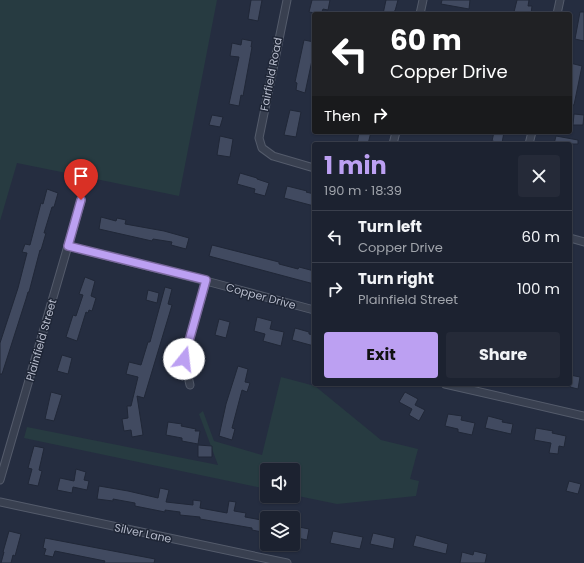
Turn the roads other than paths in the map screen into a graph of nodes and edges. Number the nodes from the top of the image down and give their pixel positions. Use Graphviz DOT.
graph roads {
  1 [pos="286,0"];
  2 [pos="423,0"];
  3 [pos="560,0"];
  4 [pos="420,12"];
  5 [pos="557,12"];
  6 [pos="312,167"];
  7 [pos="81,200"];
  8 [pos="572,239"];
  9 [pos="584,242"];
  10 [pos="68,246"];
  11 [pos="206,280"];
  12 [pos="312,309"];
  13 [pos="190,385"];
  14 [pos="454,386"];
  15 [pos="584,416"];
  16 [pos="0,480"];
  17 [pos="0,502"];
  18 [pos="287,563"];
  1 -- 6 [label="street, Fairfield Road"];
  2 -- 4 [label="street"];
  3 -- 5 [label="street"];
  7 -- 10 [label="street, Plainfield Street"];
  8 -- 9 [label="street"];
  10 -- 11 [label="street, Copper Drive"];
  10 -- 16 [label="street, Plainfield Street"];
  11 -- 12 [label="street, Copper Drive"];
  11 -- 13 [label="street"];
  14 -- 15 [label="street"];
  17 -- 18 [label="street, Silver Lane"];
}
